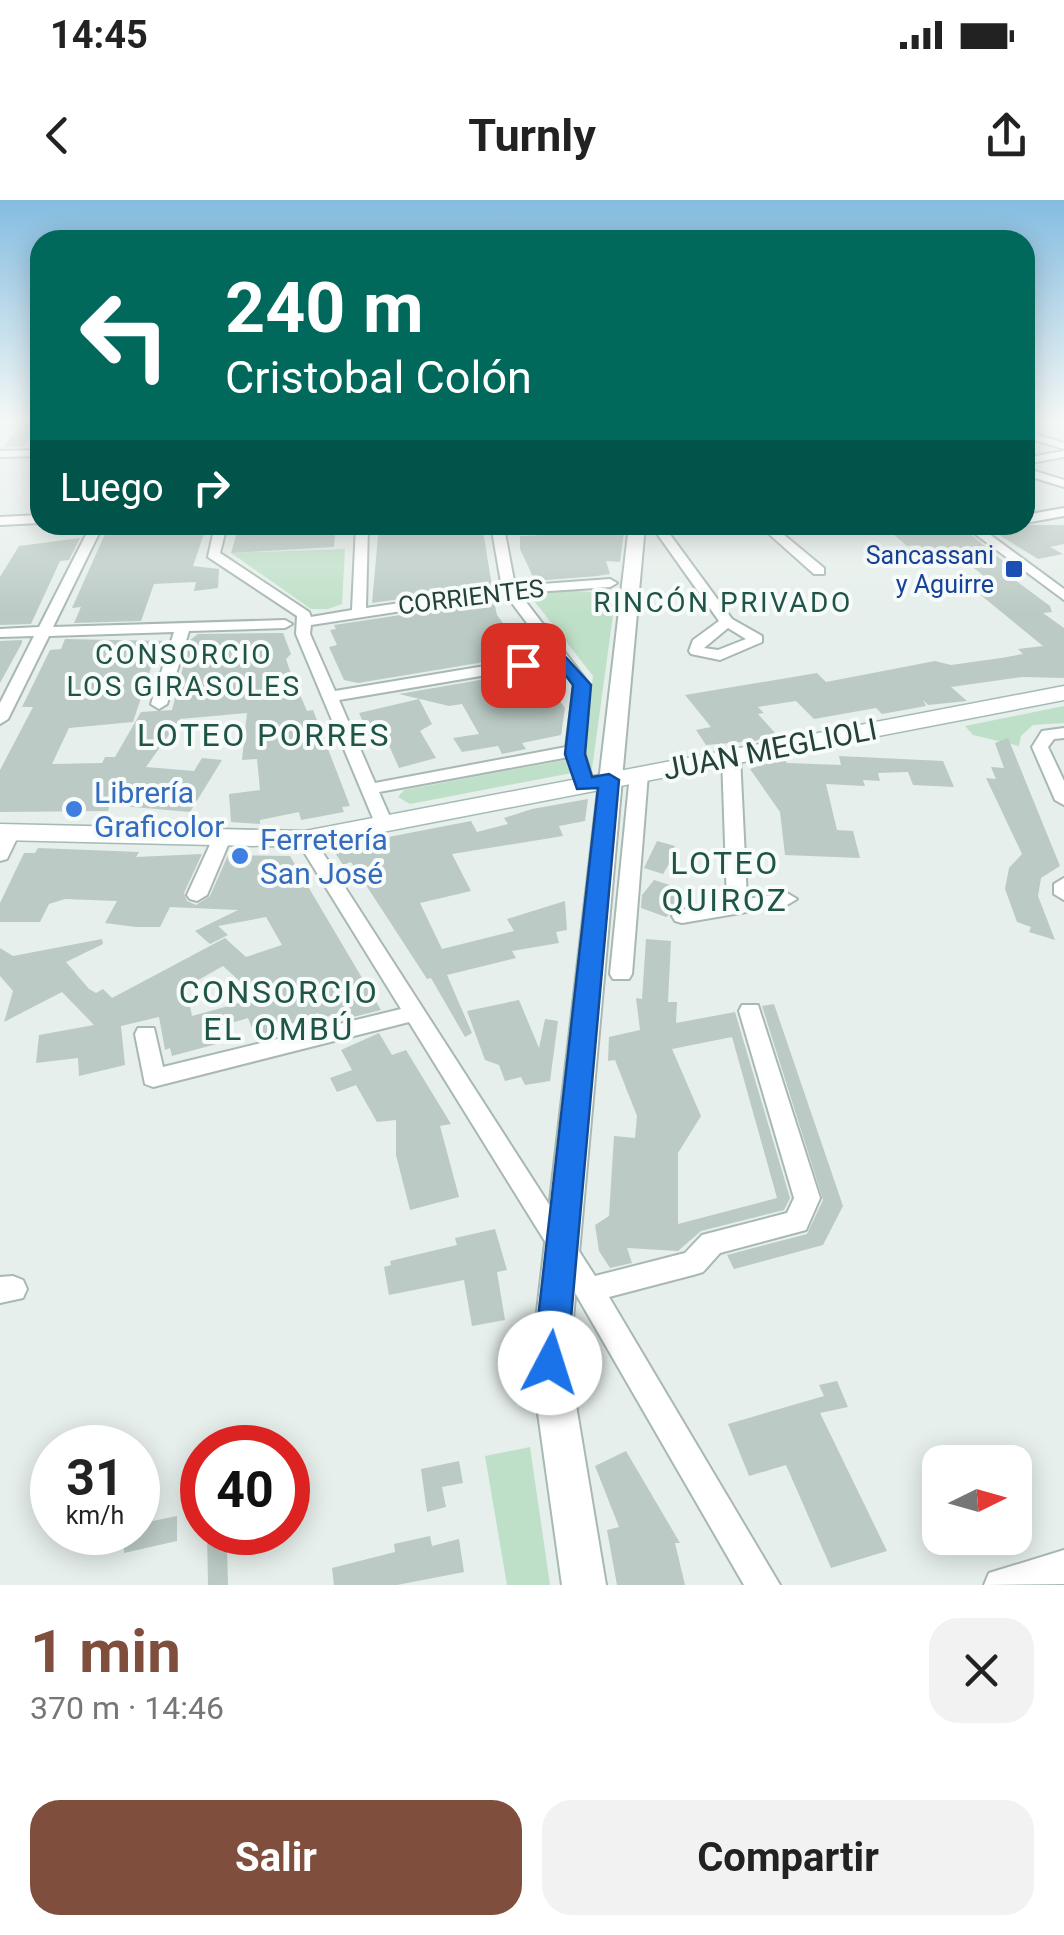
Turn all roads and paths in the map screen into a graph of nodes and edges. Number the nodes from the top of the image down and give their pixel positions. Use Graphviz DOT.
graph roads {
  1 [pos="1064,512"];
  2 [pos="1035,516"];
  3 [pos="30,520"];
  4 [pos="0,521"];
  5 [pos="92,535"];
  6 [pos="219,535"];
  7 [pos="362,535"];
  8 [pos="499,535"];
  9 [pos="635,535"];
  10 [pos="664,535"];
  11 [pos="777,535"];
  12 [pos="984,535"];
  13 [pos="819,571"];
  14 [pos="1056,583"];
  15 [pos="610,584"];
  16 [pos="509,590"];
  17 [pos="1064,596"];
  18 [pos="358,612"];
  19 [pos="293,619"];
  20 [pos="727,622"];
  21 [pos="183,626"];
  22 [pos="44,631"];
  23 [pos="0,633"];
  24 [pos="562,658"];
  25 [pos="1064,693"];
  26 [pos="330,697"];
  27 [pos="159,704"];
  28 [pos="0,719"];
  29 [pos="1064,733"];
  30 [pos="575,751"];
  31 [pos="731,756"];
  32 [pos="611,779"];
  33 [pos="369,789"];
  34 [pos="1064,800"];
  35 [pos="384,824"];
  36 [pos="222,838"];
  37 [pos="305,839"];
  38 [pos="4,840"];
  39 [pos="1064,884"];
  40 [pos="1064,894"];
  41 [pos="197,895"];
  42 [pos="787,898"];
  43 [pos="738,907"];
  44 [pos="682,916"];
  45 [pos="621,974"];
  46 [pos="750,1011"];
  47 [pos="415,1012"];
  48 [pos="146,1034"];
  49 [pos="562,1243"];
  50 [pos="588,1290"];
  51 [pos="1064,1567"];
  52 [pos="584,1585"];
  53 [pos="764,1585"];
  54 [pos="1001,1585"];
  1 -- 2 [label="street"];
  3 -- 4 [label="street"];
  5 -- 22 [label="street"];
  6 -- 19 [label="street"];
  7 -- 18 [label="street"];
  8 -- 16 [label="street"];
  9 -- 32 [label="street"];
  10 -- 20 [label="street"];
  11 -- 13 [label="street"];
  12 -- 14 [label="street"];
  14 -- 17 [label="street"];
  15 -- 16 [label="street, CORRIENTES"];
  16 -- 18 [label="street, CORRIENTES"];
  16 -- 24 [label="street"];
  18 -- 19 [label="street, CORRIENTES"];
  19 -- 21 [label="street, CORRIENTES"];
  19 -- 26 [label="street"];
  21 -- 22 [label="street, CORRIENTES"];
  21 -- 27 [label="street"];
  22 -- 23 [label="street, CORRIENTES"];
  22 -- 28 [label="street"];
  24 -- 26 [label="street"];
  24 -- 30 [label="street"];
  25 -- 31 [label="main road, JUAN MEGLIOLI"];
  26 -- 33 [label="street"];
  29 -- 34 [label="street"];
  30 -- 32 [label="street"];
  30 -- 33 [label="street"];
  31 -- 32 [label="main road, JUAN MEGLIOLI"];
  31 -- 43 [label="street"];
  32 -- 35 [label="main road, JUAN MEGLIOLI"];
  32 -- 45 [label="street"];
  32 -- 49 [label="street"];
  33 -- 35 [label="street"];
  35 -- 37 [label="main road, JUAN MEGLIOLI"];
  36 -- 37 [label="main road, JUAN MEGLIOLI"];
  36 -- 38 [label="main road, JUAN MEGLIOLI"];
  36 -- 41 [label="street"];
  37 -- 47 [label="street"];
  39 -- 40 [label="street"];
  42 -- 43 [label="street"];
  43 -- 44 [label="street"];
  46 -- 50 [label="street"];
  47 -- 48 [label="street"];
  47 -- 49 [label="street"];
  49 -- 50 [label="street"];
  49 -- 52 [label="street"];
  50 -- 53 [label="street"];
  51 -- 54 [label="street"];
}
